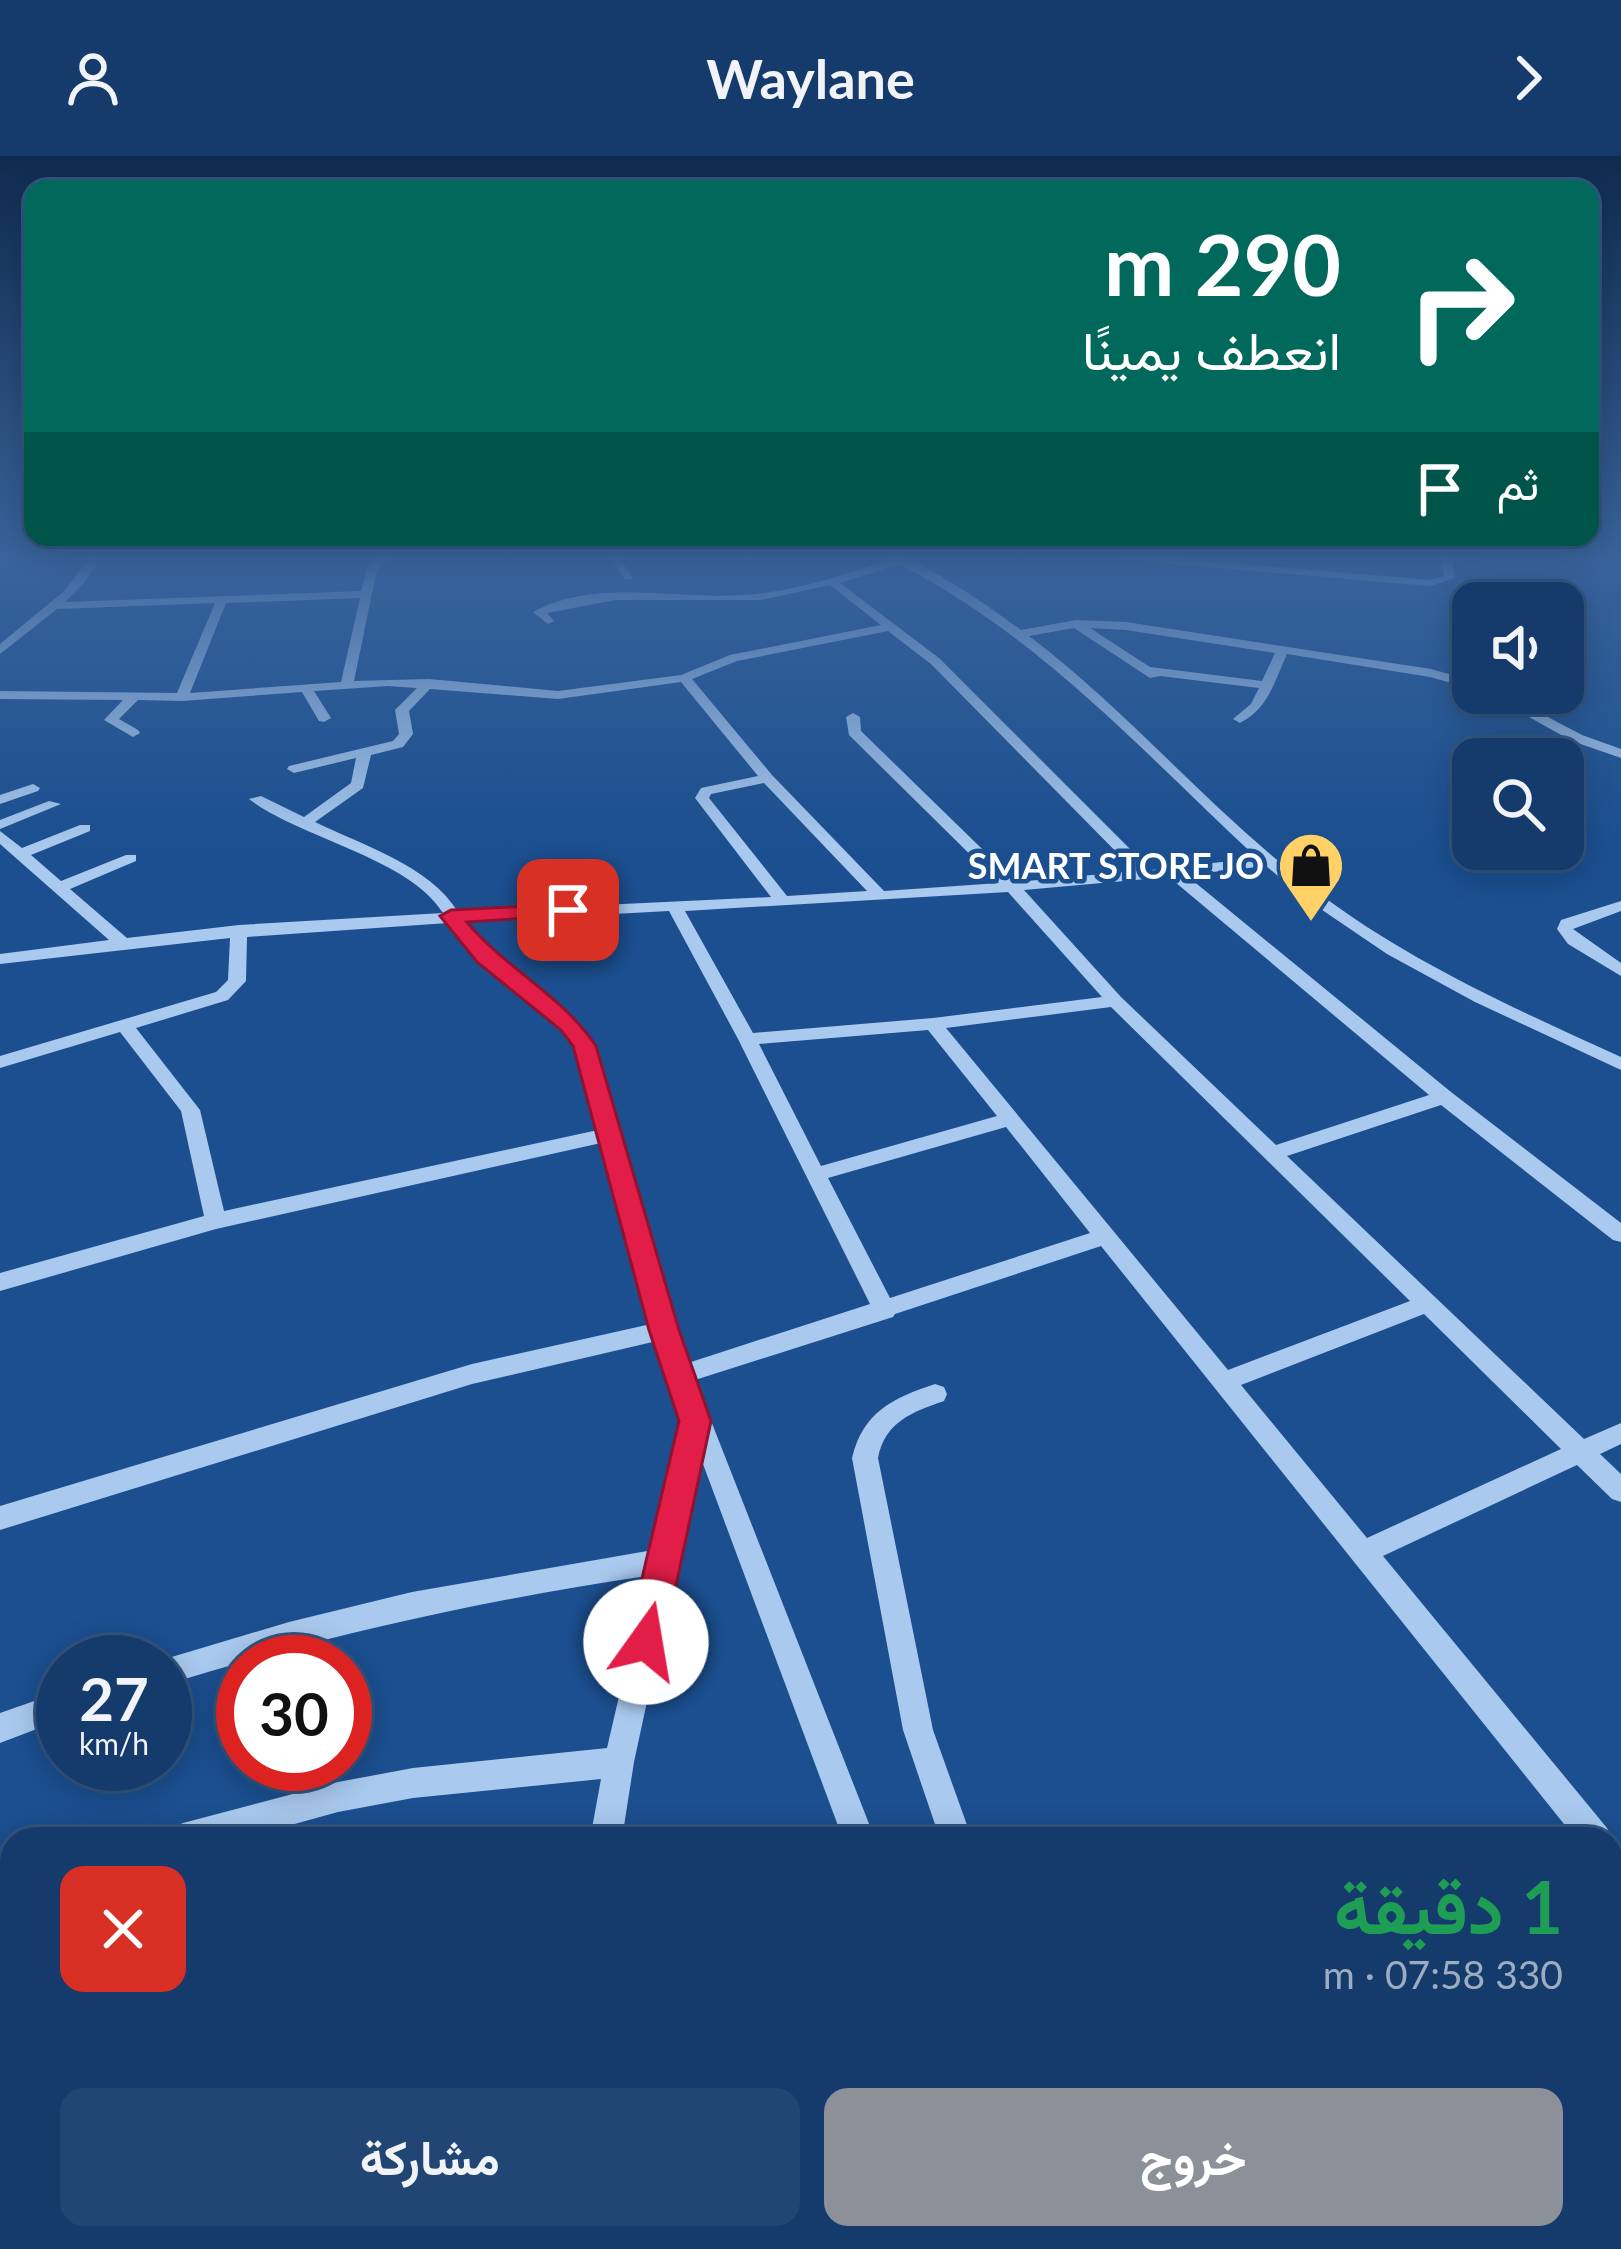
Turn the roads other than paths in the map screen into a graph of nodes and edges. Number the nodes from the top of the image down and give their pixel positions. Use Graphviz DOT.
graph roads {
  1 [pos="1282,651"];
  2 [pos="201,652"];
  3 [pos="355,652"];
  4 [pos="765,652"];
  5 [pos="922,652"];
  6 [pos="1040,652"];
  7 [pos="1118,652"];
  8 [pos="1287,652"];
  9 [pos="1146,670"];
  10 [pos="684,678"];
  11 [pos="1452,679"];
  12 [pos="1164,682"];
  13 [pos="429,683"];
  14 [pos="347,684"];
  15 [pos="1269,686"];
  16 [pos="307,689"];
  17 [pos="0,695"];
  18 [pos="134,697"];
  19 [pos="182,697"];
  20 [pos="1532,714"];
  21 [pos="853,717"];
  22 [pos="324,718"];
  23 [pos="1240,719"];
  24 [pos="133,733"];
  25 [pos="364,754"];
  26 [pos="1621,754"];
  27 [pos="294,770"];
  28 [pos="767,778"];
  29 [pos="33,788"];
  30 [pos="256,799"];
  31 [pos="0,800"];
  32 [pos="54,804"];
  33 [pos="306,822"];
  34 [pos="0,824"];
  35 [pos="85,828"];
  36 [pos="0,836"];
  37 [pos="20,854"];
  38 [pos="131,858"];
  39 [pos="1269,861"];
  40 [pos="1174,873"];
  41 [pos="1148,875"];
  42 [pos="1011,886"];
  43 [pos="59,889"];
  44 [pos="878,894"];
  45 [pos="783,901"];
  46 [pos="673,904"];
  47 [pos="1621,906"];
  48 [pos="451,916"];
  49 [pos="238,930"];
  50 [pos="121,942"];
  51 [pos="0,959"];
  52 [pos="1621,971"];
  53 [pos="1115,1001"];
  54 [pos="933,1024"];
  55 [pos="125,1026"];
  56 [pos="747,1039"];
  57 [pos="0,1062"];
  58 [pos="1621,1064"];
  59 [pos="1444,1097"];
  60 [pos="1009,1119"];
  61 [pos="610,1134"];
  62 [pos="1271,1154"];
  63 [pos="814,1175"];
  64 [pos="216,1220"];
  65 [pos="1621,1234"];
  66 [pos="1102,1237"];
  67 [pos="0,1282"];
  68 [pos="1429,1303"];
  69 [pos="885,1311"];
  70 [pos="664,1330"];
  71 [pos="681,1375"];
  72 [pos="1225,1381"];
  73 [pos="935,1394"];
  74 [pos="695,1421"];
  75 [pos="1621,1433"];
  76 [pos="1580,1450"];
  77 [pos="1621,1491"];
  78 [pos="0,1518"];
  79 [pos="1364,1552"];
  80 [pos="664,1561"];
  81 [pos="192,1663"];
  82 [pos="36,1715"];
  83 [pos="0,1728"];
  84 [pos="619,1762"];
  85 [pos="227,1827"];
  86 [pos="608,1827"];
  87 [pos="854,1827"];
  88 [pos="951,1827"];
  89 [pos="1586,1827"];
  1 -- 15 [label="street"];
  2 -- 19 [label="street"];
  3 -- 14 [label="street"];
  4 -- 10 [label="street"];
  5 -- 41 [label="street"];
  6 -- 39 [label="street"];
  7 -- 9 [label="street"];
  8 -- 11 [label="street"];
  9 -- 12 [label="street"];
  9 -- 15 [label="street"];
  10 -- 13 [label="street"];
  10 -- 28 [label="street"];
  13 -- 14 [label="street"];
  13 -- 25 [label="street"];
  14 -- 16 [label="street"];
  15 -- 23 [label="street"];
  16 -- 19 [label="street"];
  16 -- 22 [label="street"];
  17 -- 18 [label="street"];
  18 -- 19 [label="street"];
  18 -- 24 [label="street"];
  20 -- 26 [label="street"];
  21 -- 42 [label="street"];
  25 -- 27 [label="street"];
  25 -- 33 [label="street"];
  28 -- 44 [label="street"];
  28 -- 45 [label="street"];
  29 -- 31 [label="street"];
  30 -- 33 [label="street"];
  32 -- 34 [label="street"];
  33 -- 48 [label="street"];
  35 -- 37 [label="street"];
  36 -- 37 [label="street"];
  37 -- 43 [label="street"];
  38 -- 43 [label="street"];
  39 -- 40 [label="street"];
  39 -- 58 [label="street"];
  40 -- 41 [label="street"];
  40 -- 59 [label="street"];
  41 -- 42 [label="street"];
  42 -- 44 [label="street"];
  42 -- 53 [label="street"];
  43 -- 50 [label="street"];
  44 -- 45 [label="street"];
  45 -- 46 [label="street"];
  46 -- 48 [label="street"];
  46 -- 56 [label="street"];
  47 -- 52 [label="street"];
  48 -- 49 [label="street"];
  48 -- 61 [label="street"];
  49 -- 50 [label="street"];
  49 -- 55 [label="street"];
  50 -- 51 [label="street"];
  53 -- 54 [label="street"];
  53 -- 62 [label="street"];
  54 -- 56 [label="street"];
  54 -- 60 [label="street"];
  55 -- 57 [label="street"];
  55 -- 64 [label="street"];
  56 -- 63 [label="street"];
  59 -- 62 [label="street"];
  59 -- 65 [label="street"];
  60 -- 63 [label="street"];
  60 -- 66 [label="street"];
  61 -- 64 [label="street"];
  61 -- 70 [label="street"];
  62 -- 68 [label="street"];
  63 -- 69 [label="street"];
  64 -- 67 [label="street"];
  66 -- 69 [label="street"];
  66 -- 72 [label="street"];
  68 -- 72 [label="street"];
  68 -- 76 [label="street"];
  69 -- 71 [label="street"];
  70 -- 71 [label="street"];
  70 -- 78 [label="street"];
  71 -- 74 [label="street"];
  72 -- 79 [label="street"];
  73 -- 88 [label="street"];
  74 -- 80 [label="street"];
  74 -- 87 [label="street"];
  75 -- 76 [label="street"];
  76 -- 77 [label="street"];
  76 -- 79 [label="street"];
  79 -- 89 [label="street"];
  80 -- 81 [label="street"];
  80 -- 84 [label="street"];
  82 -- 83 [label="street"];
  84 -- 85 [label="street"];
  84 -- 86 [label="street"];
}
